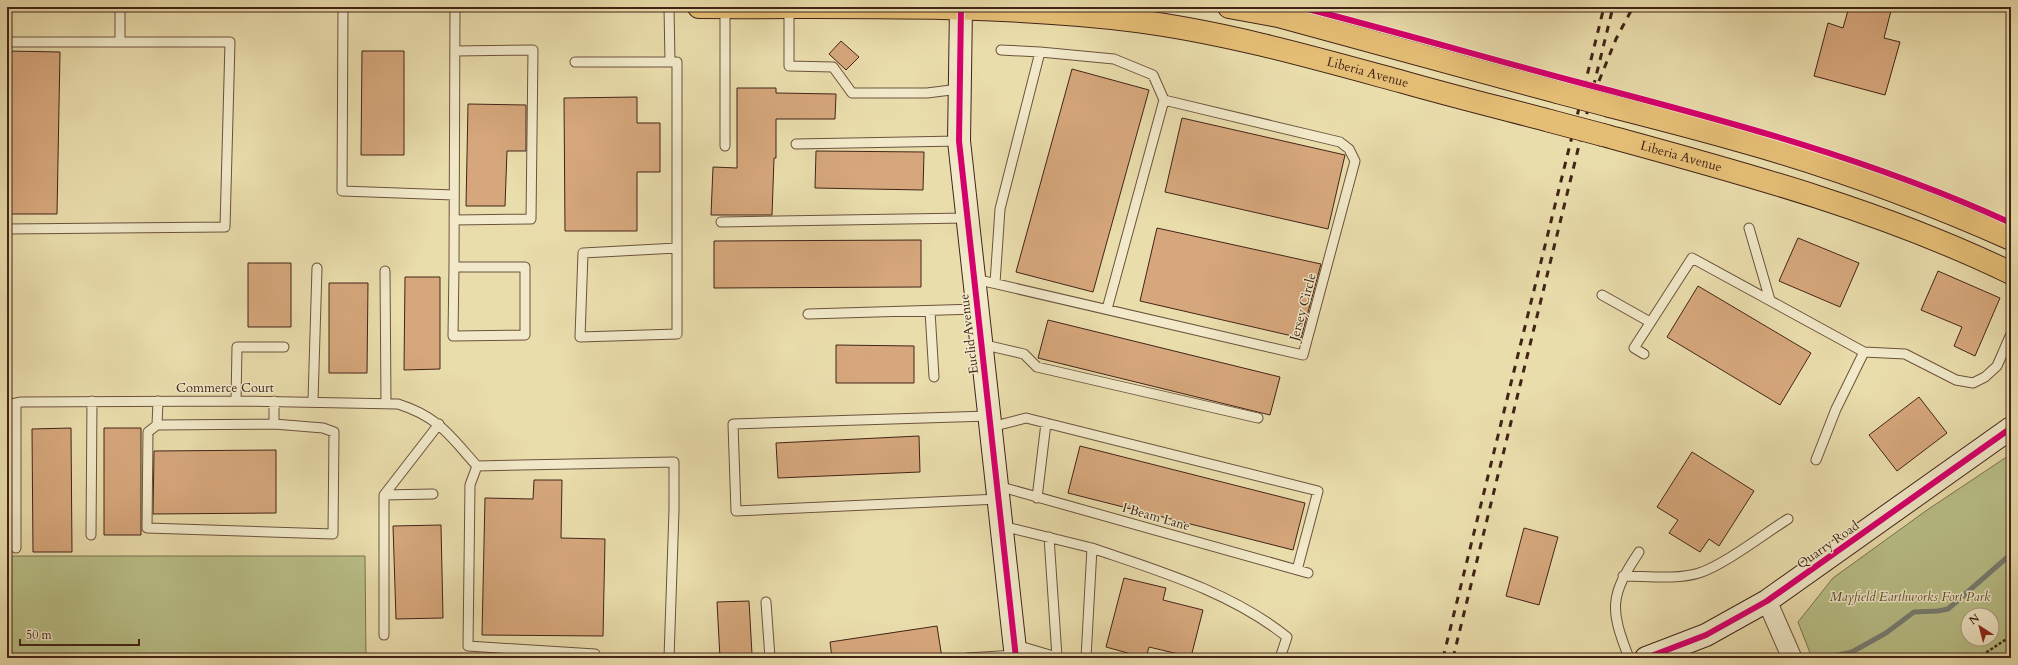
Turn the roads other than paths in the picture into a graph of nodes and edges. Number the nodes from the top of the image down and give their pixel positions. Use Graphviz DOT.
graph roads {
  1 [pos="120,7"];
  2 [pos="343,7"];
  3 [pos="455,7"];
  4 [pos="669,7"];
  5 [pos="699,7"];
  6 [pos="725,7"];
  7 [pos="1229,7"];
  8 [pos="789,8"];
  9 [pos="961,8"];
  10 [pos="7,42"];
  11 [pos="120,42"];
  12 [pos="1000,50"];
  13 [pos="455,51"];
  14 [pos="1040,52"];
  15 [pos="575,62"];
  16 [pos="670,62"];
  17 [pos="959,89"];
  18 [pos="1164,100"];
  19 [pos="959,141"];
  20 [pos="796,144"];
  21 [pos="725,146"];
  22 [pos="454,195"];
  23 [pos="967,218"];
  24 [pos="454,220"];
  25 [pos="721,222"];
  26 [pos="1749,228"];
  27 [pos="7,229"];
  28 [pos="2011,239"];
  29 [pos="677,248"];
  30 [pos="454,267"];
  31 [pos="317,268"];
  32 [pos="385,271"];
  33 [pos="2011,273"];
  34 [pos="974,278"];
  35 [pos="995,283"];
  36 [pos="1602,295"];
  37 [pos="1770,300"];
  38 [pos="978,309"];
  39 [pos="1108,309"];
  40 [pos="930,310"];
  41 [pos="808,314"];
  42 [pos="1650,322"];
  43 [pos="2011,334"];
  44 [pos="982,344"];
  45 [pos="284,347"];
  46 [pos="1864,352"];
  47 [pos="1644,354"];
  48 [pos="934,377"];
  49 [pos="92,401"];
  50 [pos="158,401"];
  51 [pos="236,401"];
  52 [pos="274,401"];
  53 [pos="313,401"];
  54 [pos="386,403"];
  55 [pos="11,404"];
  56 [pos="1258,418"];
  57 [pos="991,421"];
  58 [pos="1046,423"];
  59 [pos="274,424"];
  60 [pos="439,424"];
  61 [pos="157,425"];
  62 [pos="2011,428"];
  63 [pos="1816,460"];
  64 [pos="477,466"];
  65 [pos="999,493"];
  66 [pos="433,494"];
  67 [pos="384,495"];
  68 [pos="1038,498"];
  69 [pos="1788,519"];
  70 [pos="1002,526"];
  71 [pos="91,535"];
  72 [pos="1049,537"];
  73 [pos="16,548"];
  74 [pos="1092,548"];
  75 [pos="1638,552"];
  76 [pos="1297,570"];
  77 [pos="1308,573"];
  78 [pos="1623,576"];
  79 [pos="1767,601"];
  80 [pos="766,602"];
  81 [pos="384,634"];
  82 [pos="1016,653"];
  83 [pos="595,658"];
  84 [pos="669,658"];
  85 [pos="770,658"];
  86 [pos="968,658"];
  87 [pos="1058,658"];
  88 [pos="1086,658"];
  89 [pos="1280,658"];
  90 [pos="1629,658"];
  91 [pos="1646,658"];
  92 [pos="1792,658"];
  1 -- 11 [label="lane"];
  2 -- 22 [label="lane"];
  3 -- 13 [label="lane"];
  4 -- 16 [label="lane"];
  5 -- 6 [label="highway, Liberia Avenue"];
  6 -- 8 [label="highway, Liberia Avenue"];
  6 -- 21 [label="lane"];
  7 -- 28 [label="highway, bridge"];
  8 -- 9 [label="highway, Liberia Avenue"];
  8 -- 17 [label="lane"];
  9 -- 17 [label="street, Euclid Avenue"];
  9 -- 33 [label="highway, Liberia Avenue, bridge"];
  10 -- 11 [label="lane"];
  11 -- 27 [label="lane"];
  12 -- 14 [label="lane"];
  13 -- 22 [label="lane"];
  13 -- 24 [label="lane"];
  14 -- 18 [label="lane"];
  14 -- 35 [label="lane"];
  15 -- 16 [label="lane"];
  16 -- 29 [label="lane"];
  17 -- 19 [label="street, Euclid Avenue"];
  18 -- 39 [label="lane"];
  18 -- 39 [label="lane, Jersey Circle"];
  19 -- 20 [label="lane"];
  19 -- 23 [label="street, Euclid Avenue"];
  22 -- 24 [label="lane"];
  23 -- 25 [label="lane"];
  23 -- 34 [label="street, Euclid Avenue"];
  24 -- 30 [label="lane"];
  26 -- 37 [label="lane"];
  29 -- 29 [label="lane"];
  30 -- 30 [label="lane"];
  31 -- 53 [label="lane"];
  32 -- 54 [label="lane"];
  34 -- 35 [label="lane, Jersey Circle"];
  34 -- 38 [label="street, Euclid Avenue"];
  35 -- 39 [label="lane, Jersey Circle"];
  36 -- 42 [label="lane"];
  37 -- 42 [label="lane"];
  37 -- 46 [label="lane"];
  38 -- 40 [label="lane"];
  38 -- 44 [label="street, Euclid Avenue"];
  40 -- 41 [label="lane"];
  40 -- 48 [label="lane"];
  42 -- 47 [label="lane"];
  43 -- 46 [label="lane"];
  44 -- 56 [label="lane"];
  44 -- 57 [label="street, Euclid Avenue"];
  45 -- 51 [label="lane"];
  46 -- 63 [label="lane"];
  49 -- 50 [label="lane, Commerce Court"];
  49 -- 55 [label="lane, Commerce Court"];
  49 -- 71 [label="lane"];
  50 -- 51 [label="lane, Commerce Court"];
  50 -- 61 [label="lane"];
  51 -- 52 [label="lane, Commerce Court"];
  52 -- 53 [label="lane, Commerce Court"];
  52 -- 59 [label="lane"];
  53 -- 54 [label="lane, Commerce Court"];
  54 -- 60 [label="lane, Commerce Court"];
  55 -- 73 [label="lane"];
  57 -- 58 [label="lane"];
  57 -- 65 [label="street, Euclid Avenue"];
  57 -- 65 [label="lane, I Beam Lane"];
  58 -- 68 [label="lane"];
  58 -- 76 [label="lane"];
  59 -- 61 [label="lane"];
  59 -- 61 [label="lane"];
  60 -- 64 [label="lane, Commerce Court"];
  60 -- 67 [label="lane"];
  62 -- 79 [label="street, Quarry Road"];
  64 -- 83 [label="lane"];
  64 -- 84 [label="lane"];
  65 -- 68 [label="lane, I Beam Lane"];
  65 -- 70 [label="street, Euclid Avenue"];
  66 -- 67 [label="lane"];
  67 -- 81 [label="lane"];
  68 -- 76 [label="lane, I Beam Lane"];
  69 -- 78 [label="lane"];
  70 -- 72 [label="lane"];
  70 -- 82 [label="street, Euclid Avenue"];
  72 -- 74 [label="lane"];
  72 -- 87 [label="lane"];
  74 -- 88 [label="lane"];
  74 -- 89 [label="lane"];
  75 -- 78 [label="lane"];
  76 -- 77 [label="lane, I Beam Lane"];
  78 -- 90 [label="lane"];
  79 -- 91 [label="street, Quarry Road"];
  79 -- 92 [label="street"];
  80 -- 85 [label="lane"];
  82 -- 86 [label="lane"];
  82 -- 87 [label="lane"];
}
